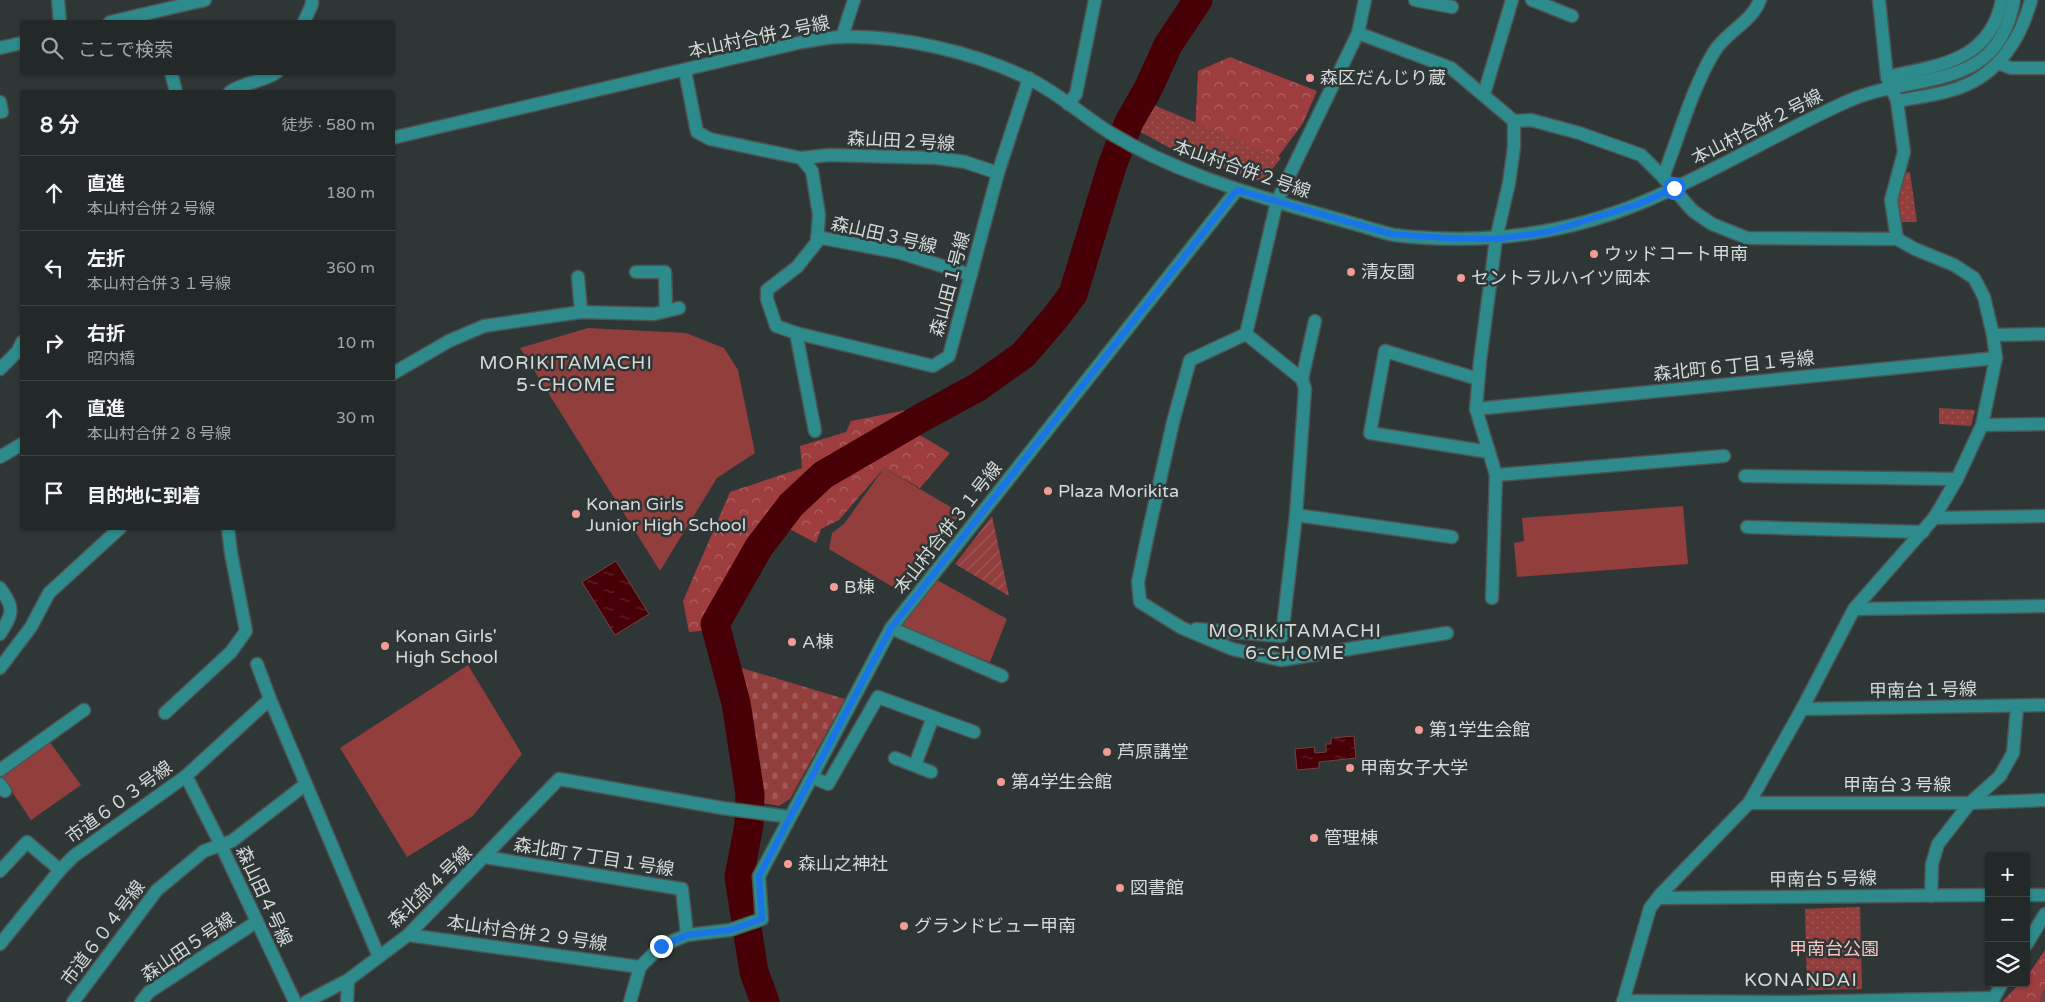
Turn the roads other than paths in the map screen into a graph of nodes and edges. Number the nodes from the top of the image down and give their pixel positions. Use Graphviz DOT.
graph roads {
  1 [pos="58,0"];
  2 [pos="205,0"];
  3 [pos="312,0"];
  4 [pos="854,0"];
  5 [pos="1095,0"];
  6 [pos="1365,0"];
  7 [pos="1415,0"];
  8 [pos="1512,0"];
  9 [pos="1532,0"];
  10 [pos="1760,0"];
  11 [pos="1879,0"];
  12 [pos="2002,0"];
  13 [pos="2014,0"];
  14 [pos="2031,0"];
  15 [pos="1452,7"];
  16 [pos="163,16"];
  17 [pos="1572,16"];
  18 [pos="60,20"];
  19 [pos="128,20"];
  20 [pos="305,20"];
  21 [pos="1358,33"];
  22 [pos="842,37"];
  23 [pos="20,43"];
  24 [pos="0,48"];
  25 [pos="1998,63"];
  26 [pos="2045,68"];
  27 [pos="685,70"];
  28 [pos="172,75"];
  29 [pos="273,75"];
  30 [pos="1029,78"];
  31 [pos="1888,82"];
  32 [pos="176,90"];
  33 [pos="233,90"];
  34 [pos="1484,94"];
  35 [pos="1897,100"];
  36 [pos="1068,104"];
  37 [pos="1514,121"];
  38 [pos="395,137"];
  39 [pos="801,158"];
  40 [pos="998,172"];
  41 [pos="1663,177"];
  42 [pos="1674,188"];
  43 [pos="1237,190"];
  44 [pos="1277,201"];
  45 [pos="817,237"];
  46 [pos="1496,239"];
  47 [pos="1897,239"];
  48 [pos="636,272"];
  49 [pos="970,275"];
  50 [pos="578,277"];
  51 [pos="679,308"];
  52 [pos="666,311"];
  53 [pos="581,312"];
  54 [pos="1315,321"];
  55 [pos="796,333"];
  56 [pos="1246,334"];
  57 [pos="2045,334"];
  58 [pos="1993,335"];
  59 [pos="20,346"];
  60 [pos="1996,358"];
  61 [pos="0,369"];
  62 [pos="395,372"];
  63 [pos="1302,379"];
  64 [pos="1478,379"];
  65 [pos="1476,409"];
  66 [pos="1982,424"];
  67 [pos="2045,424"];
  68 [pos="815,431"];
  69 [pos="20,445"];
  70 [pos="1489,452"];
  71 [pos="1724,456"];
  72 [pos="0,457"];
  73 [pos="1496,476"];
  74 [pos="1745,476"];
  75 [pos="1956,479"];
  76 [pos="1296,515"];
  77 [pos="2045,516"];
  78 [pos="1934,518"];
  79 [pos="1747,527"];
  80 [pos="118,530"];
  81 [pos="228,530"];
  82 [pos="1923,532"];
  83 [pos="1452,537"];
  84 [pos="0,588"];
  85 [pos="1492,598"];
  86 [pos="2045,606"];
  87 [pos="1854,608"];
  88 [pos="891,628"];
  89 [pos="1182,628"];
  90 [pos="0,634"];
  91 [pos="1447,634"];
  92 [pos="258,664"];
  93 [pos="0,668"];
  94 [pos="1002,676"];
  95 [pos="270,698"];
  96 [pos="2045,705"];
  97 [pos="2017,706"];
  98 [pos="1802,709"];
  99 [pos="84,710"];
  100 [pos="165,713"];
  101 [pos="933,717"];
  102 [pos="974,732"];
  103 [pos="895,758"];
  104 [pos="915,765"];
  105 [pos="0,770"];
  106 [pos="932,772"];
  107 [pos="186,776"];
  108 [pos="812,777"];
  109 [pos="306,784"];
  110 [pos="2045,800"];
  111 [pos="1749,803"];
  112 [pos="1970,803"];
  113 [pos="790,817"];
  114 [pos="221,845"];
  115 [pos="485,857"];
  116 [pos="60,870"];
  117 [pos="0,871"];
  118 [pos="1985,895"];
  119 [pos="2030,895"];
  120 [pos="2045,895"];
  121 [pos="1931,896"];
  122 [pos="1658,898"];
  123 [pos="2045,914"];
  124 [pos="256,922"];
  125 [pos="408,935"];
  126 [pos="687,935"];
  127 [pos="2028,942"];
  128 [pos="0,944"];
  129 [pos="379,957"];
  130 [pos="640,967"];
  131 [pos="348,980"];
  132 [pos="2000,987"];
  133 [pos="1993,1000"];
  134 [pos="1623,1001"];
  135 [pos="73,1002"];
  136 [pos="141,1002"];
  137 [pos="295,1002"];
  138 [pos="306,1002"];
  139 [pos="347,1002"];
  140 [pos="630,1002"];
  141 [pos="1793,1002"];
  1 -- 18 [label="street"];
  2 -- 16 [label="street"];
  3 -- 20 [label="street"];
  4 -- 22 [label="street"];
  5 -- 36 [label="street"];
  6 -- 21 [label="street"];
  7 -- 15 [label="street"];
  8 -- 34 [label="street"];
  9 -- 17 [label="street"];
  10 -- 41 [label="street"];
  11 -- 31 [label="street"];
  12 -- 31 [label="street"];
  13 -- 31 [label="street, 本山村合併２号線"];
  14 -- 25 [label="street"];
  16 -- 19 [label="street"];
  21 -- 34 [label="street"];
  21 -- 44 [label="street"];
  22 -- 27 [label="street, 本山村合併２号線"];
  22 -- 30 [label="street, 本山村合併２号線"];
  23 -- 24 [label="street"];
  25 -- 26 [label="street"];
  25 -- 35 [label="street"];
  27 -- 38 [label="street, 本山村合併２号線"];
  27 -- 39 [label="street, 森山田２号線"];
  28 -- 32 [label="street"];
  29 -- 33 [label="street"];
  30 -- 36 [label="street, 本山村合併２号線"];
  30 -- 40 [label="street, 森山田１号線"];
  31 -- 35 [label="street"];
  31 -- 42 [label="street, 本山村合併２号線"];
  34 -- 37 [label="street"];
  35 -- 47 [label="street"];
  36 -- 43 [label="street, 本山村合併２号線"];
  37 -- 41 [label="street"];
  37 -- 46 [label="street"];
  39 -- 40 [label="street, 森山田２号線"];
  39 -- 45 [label="street"];
  40 -- 49 [label="street, 森山田１号線"];
  41 -- 42 [label="street"];
  42 -- 46 [label="street, 本山村合併２号線"];
  42 -- 47 [label="street"];
  43 -- 44 [label="street, 本山村合併２号線"];
  43 -- 88 [label="street, 本山村合併３１号線"];
  44 -- 46 [label="street, 本山村合併２号線"];
  44 -- 56 [label="street"];
  45 -- 49 [label="street, 森山田３号線"];
  45 -- 55 [label="street, 森山田１号線"];
  46 -- 64 [label="street"];
  47 -- 58 [label="street"];
  48 -- 52 [label="street"];
  49 -- 55 [label="street, 森山田１号線"];
  50 -- 53 [label="street"];
  51 -- 52 [label="street"];
  52 -- 53 [label="street"];
  53 -- 62 [label="street"];
  54 -- 63 [label="street"];
  55 -- 68 [label="street"];
  56 -- 63 [label="street"];
  56 -- 89 [label="street"];
  57 -- 58 [label="street"];
  58 -- 60 [label="street"];
  59 -- 61 [label="street"];
  60 -- 65 [label="street, 森北町６丁目１号線"];
  60 -- 66 [label="street"];
  63 -- 76 [label="street"];
  64 -- 65 [label="street"];
  64 -- 70 [label="street"];
  65 -- 70 [label="street"];
  66 -- 67 [label="street"];
  66 -- 75 [label="street"];
  69 -- 72 [label="street"];
  70 -- 73 [label="street"];
  71 -- 73 [label="street"];
  73 -- 85 [label="street"];
  74 -- 75 [label="street"];
  75 -- 78 [label="street"];
  76 -- 83 [label="street"];
  76 -- 89 [label="street"];
  77 -- 78 [label="street"];
  78 -- 82 [label="street"];
  79 -- 82 [label="street"];
  80 -- 93 [label="street"];
  81 -- 100 [label="street"];
  82 -- 87 [label="street"];
  84 -- 90 [label="street"];
  86 -- 87 [label="street"];
  87 -- 98 [label="street"];
  88 -- 94 [label="street"];
  88 -- 108 [label="street, 本山村合併３１号線"];
  89 -- 91 [label="street"];
  92 -- 95 [label="street, 森北部４号線"];
  95 -- 107 [label="street, 市道６０３号線"];
  95 -- 109 [label="street, 森北部４号線"];
  96 -- 97 [label="street, 甲南台１号線"];
  97 -- 98 [label="street, 甲南台１号線"];
  97 -- 112 [label="street"];
  98 -- 111 [label="street"];
  99 -- 105 [label="street"];
  101 -- 102 [label="street"];
  101 -- 104 [label="street"];
  101 -- 108 [label="street"];
  103 -- 104 [label="street"];
  104 -- 106 [label="street"];
  107 -- 114 [label="street"];
  107 -- 116 [label="street, 市道６０３号線"];
  108 -- 113 [label="street, 本山村合併３１号線"];
  109 -- 114 [label="street, 森山田４号線"];
  109 -- 129 [label="street, 森北部４号線"];
  110 -- 112 [label="street, 甲南台３号線"];
  111 -- 112 [label="street, 甲南台３号線"];
  111 -- 122 [label="street"];
  112 -- 121 [label="street"];
  113 -- 115 [label="street, 森北部４号線"];
  113 -- 126 [label="street, 本山村合併３１号線"];
  114 -- 124 [label="street, 森山田４号線"];
  114 -- 135 [label="street, 市道６０４号線"];
  115 -- 125 [label="street, 森北部４号線"];
  115 -- 126 [label="street, 森北町７丁目１号線"];
  116 -- 117 [label="street"];
  116 -- 128 [label="street, 市道６０３号線"];
  118 -- 121 [label="street, 甲南台５号線"];
  119 -- 120 [label="street"];
  121 -- 122 [label="street, 甲南台５号線"];
  122 -- 134 [label="street"];
  123 -- 127 [label="street"];
  124 -- 136 [label="street, 森山田５号線"];
  124 -- 137 [label="street, 森山田４号線"];
  125 -- 129 [label="street, 森北部４号線"];
  125 -- 130 [label="street, 本山村合併２９号線"];
  126 -- 130 [label="street"];
  129 -- 131 [label="street"];
  130 -- 140 [label="street"];
  131 -- 138 [label="street"];
  131 -- 139 [label="street"];
  132 -- 133 [label="street"];
  133 -- 141 [label="street"];
  134 -- 141 [label="street"];
}
